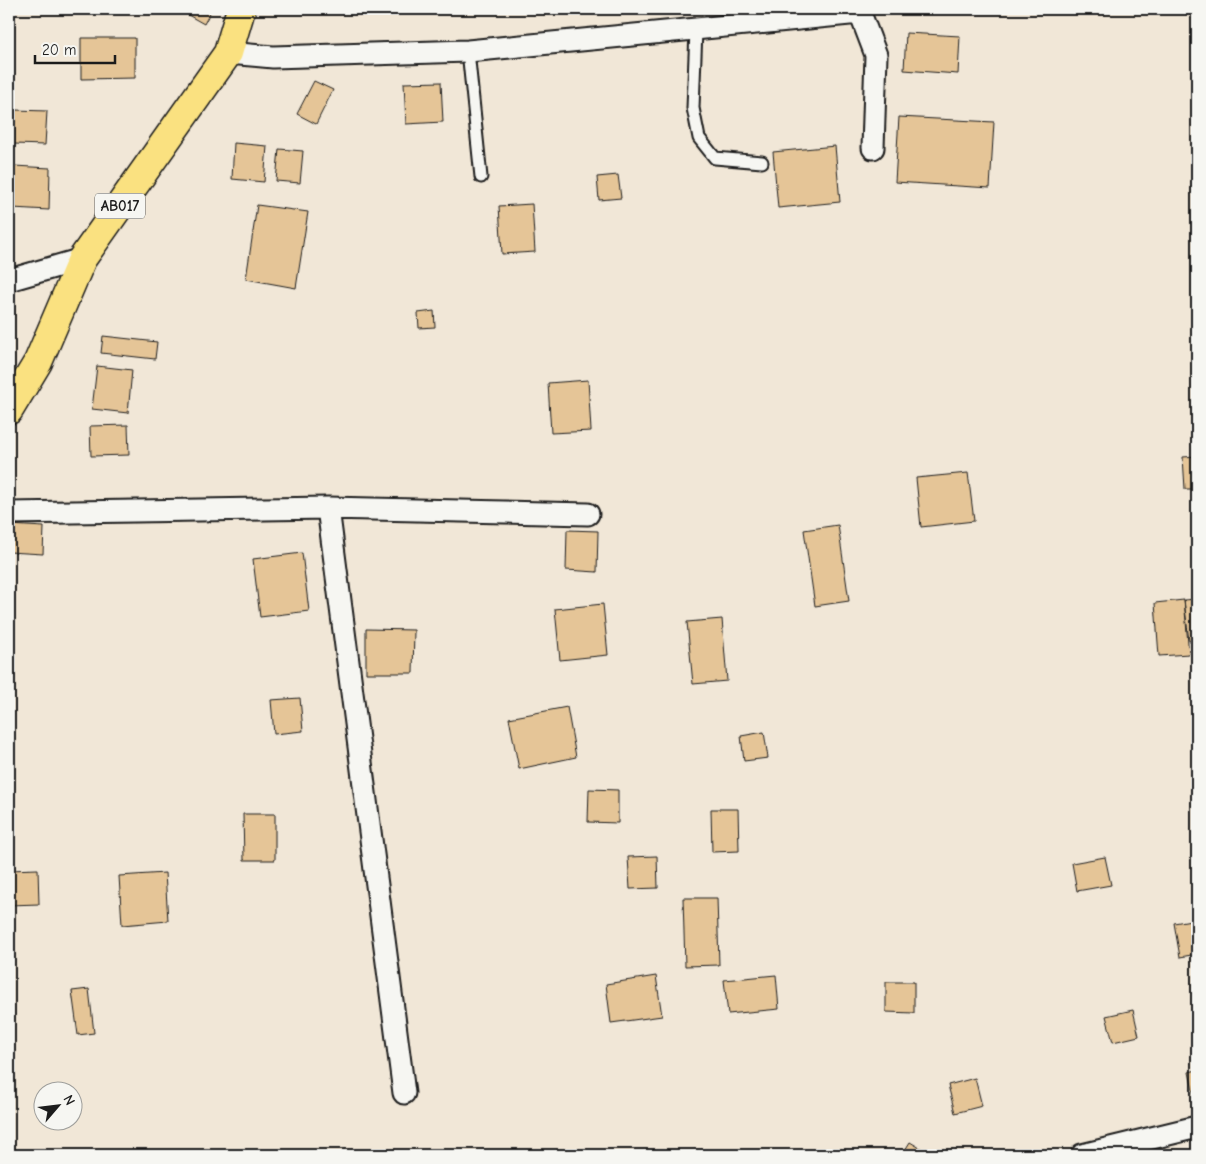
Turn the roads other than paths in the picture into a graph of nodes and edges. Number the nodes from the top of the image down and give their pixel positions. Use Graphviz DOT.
graph roads {
  1 [pos="241,9"];
  2 [pos="696,30"];
  3 [pos="468,51"];
  4 [pos="228,53"];
  5 [pos="873,148"];
  6 [pos="762,162"];
  7 [pos="481,177"];
  8 [pos="82,258"];
  9 [pos="9,280"];
  10 [pos="9,410"];
  11 [pos="328,508"];
  12 [pos="9,513"];
  13 [pos="588,514"];
  14 [pos="404,1093"];
  15 [pos="1197,1127"];
  16 [pos="1082,1155"];
  1 -- 4 [label="main road, AB017"];
  2 -- 3 [label="street"];
  2 -- 5 [label="street"];
  2 -- 6 [label="lane"];
  3 -- 4 [label="street"];
  3 -- 7 [label="lane"];
  4 -- 8 [label="main road, AB017"];
  8 -- 9 [label="street"];
  8 -- 10 [label="main road, AB017"];
  11 -- 12 [label="street"];
  11 -- 13 [label="street"];
  11 -- 14 [label="street"];
  15 -- 16 [label="street"];
}
